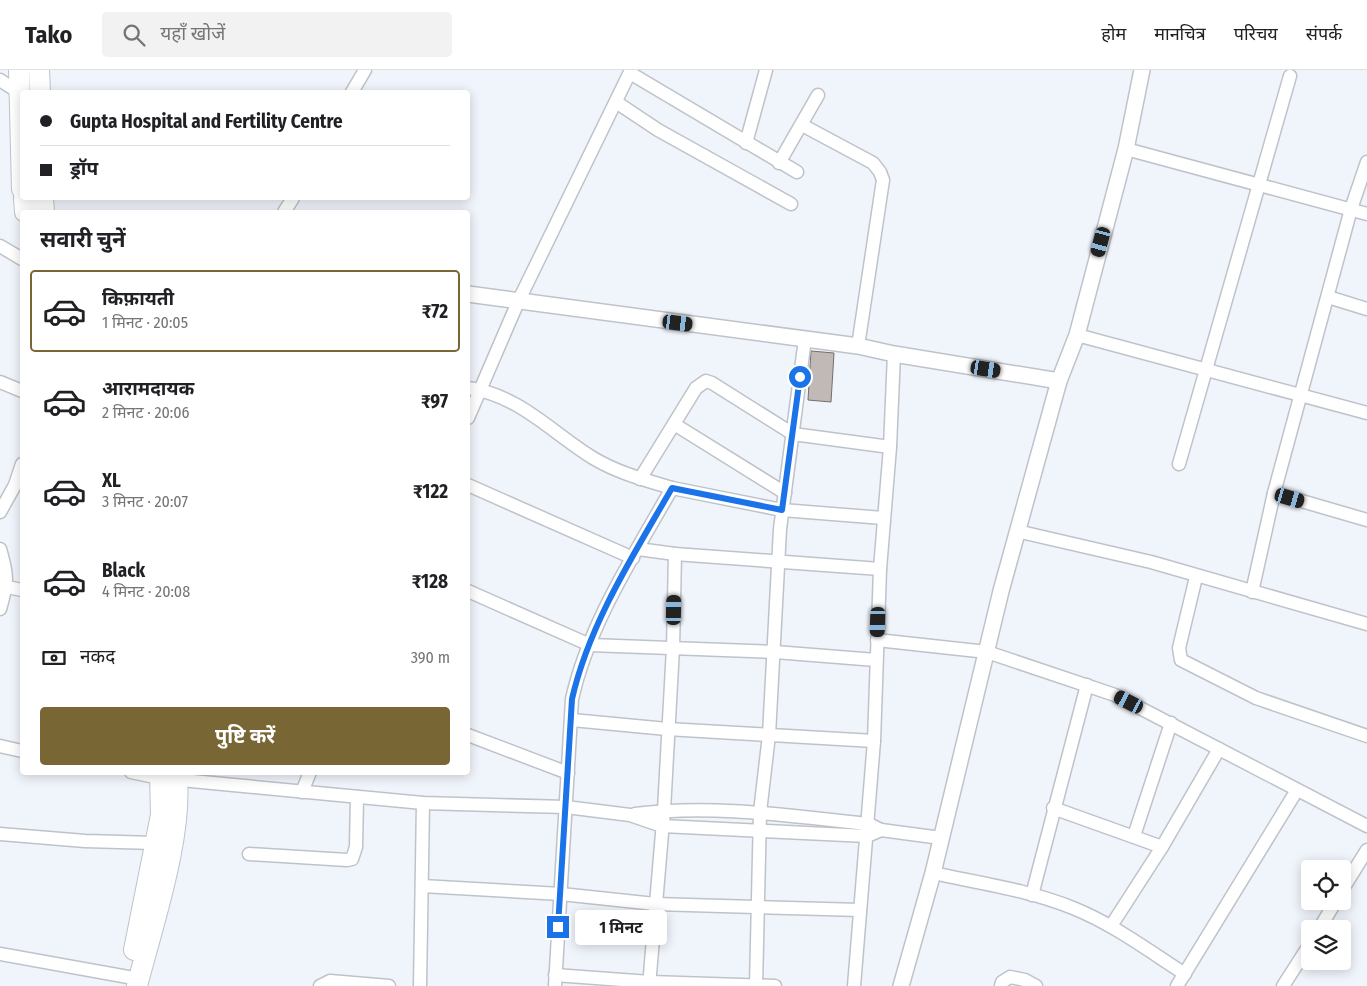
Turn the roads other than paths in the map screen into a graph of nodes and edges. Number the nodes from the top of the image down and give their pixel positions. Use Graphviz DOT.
graph roads {
  1 [pos="19,70"];
  2 [pos="39,70"];
  3 [pos="365,70"];
  4 [pos="766,70"];
  5 [pos="1142,70"];
  6 [pos="631,72"];
  7 [pos="1290,76"];
  8 [pos="0,80"];
  9 [pos="40,90"];
  10 [pos="353,90"];
  11 [pos="20,93"];
  12 [pos="818,95"];
  13 [pos="616,102"];
  14 [pos="802,126"];
  15 [pos="746,143"];
  16 [pos="1126,149"];
  17 [pos="1367,162"];
  18 [pos="779,163"];
  19 [pos="797,172"];
  20 [pos="1259,184"];
  21 [pos="791,204"];
  22 [pos="1351,209"];
  23 [pos="1367,214"];
  24 [pos="0,246"];
  25 [pos="20,257"];
  26 [pos="470,294"];
  27 [pos="1328,297"];
  28 [pos="518,302"];
  29 [pos="1367,309"];
  30 [pos="1077,335"];
  31 [pos="805,339"];
  32 [pos="858,346"];
  33 [pos="894,354"];
  34 [pos="1206,368"];
  35 [pos="1059,381"];
  36 [pos="0,382"];
  37 [pos="473,389"];
  38 [pos="20,390"];
  39 [pos="1302,395"];
  40 [pos="470,406"];
  41 [pos="1367,413"];
  42 [pos="674,424"];
  43 [pos="793,434"];
  44 [pos="890,447"];
  45 [pos="1179,464"];
  46 [pos="20,470"];
  47 [pos="640,478"];
  48 [pos="470,486"];
  49 [pos="672,488"];
  50 [pos="785,493"];
  51 [pos="1274,493"];
  52 [pos="0,510"];
  53 [pos="782,510"];
  54 [pos="883,518"];
  55 [pos="1367,520"];
  56 [pos="1017,531"];
  57 [pos="0,549"];
  58 [pos="635,553"];
  59 [pos="675,554"];
  60 [pos="779,560"];
  61 [pos="880,569"];
  62 [pos="1196,577"];
  63 [pos="8,587"];
  64 [pos="20,590"];
  65 [pos="470,592"];
  66 [pos="1252,592"];
  67 [pos="0,606"];
  68 [pos="1367,624"];
  69 [pos="877,640"];
  70 [pos="590,645"];
  71 [pos="673,648"];
  72 [pos="775,652"];
  73 [pos="986,652"];
  74 [pos="876,660"];
  75 [pos="1087,685"];
  76 [pos="572,720"];
  77 [pos="1170,723"];
  78 [pos="667,729"];
  79 [pos="769,735"];
  80 [pos="470,736"];
  81 [pos="1367,736"];
  82 [pos="874,741"];
  83 [pos="0,746"];
  84 [pos="1219,749"];
  85 [pos="20,751"];
  86 [pos="568,773"];
  87 [pos="169,775"];
  88 [pos="309,775"];
  89 [pos="1297,790"];
  90 [pos="302,792"];
  91 [pos="357,797"];
  92 [pos="423,803"];
  93 [pos="566,807"];
  94 [pos="1053,808"];
  95 [pos="664,810"];
  96 [pos="760,812"];
  97 [pos="630,815"];
  98 [pos="662,826"];
  99 [pos="1367,826"];
  100 [pos="868,830"];
  101 [pos="759,832"];
  102 [pos="0,834"];
  103 [pos="1134,836"];
  104 [pos="941,838"];
  105 [pos="155,843"];
  106 [pos="1162,847"];
  107 [pos="1367,850"];
  108 [pos="249,854"];
  109 [pos="933,872"];
  110 [pos="1351,876"];
  111 [pos="422,886"];
  112 [pos="561,894"];
  113 [pos="1032,895"];
  114 [pos="656,904"];
  115 [pos="758,905"];
  116 [pos="860,910"];
  117 [pos="1111,926"];
  118 [pos="0,954"];
  119 [pos="1301,959"];
  120 [pos="1185,974"];
  121 [pos="555,981"];
  122 [pos="130,983"];
  123 [pos="650,984"];
  124 [pos="756,985"];
  125 [pos="320,986"];
  126 [pos="389,986"];
  127 [pos="420,986"];
  128 [pos="775,986"];
  129 [pos="854,986"];
  130 [pos="900,986"];
  131 [pos="1001,986"];
  132 [pos="1036,986"];
  133 [pos="1177,986"];
  134 [pos="1284,986"];
  1 -- 11 [label="main road"];
  2 -- 9 [label="main road"];
  3 -- 10 [label="street"];
  4 -- 15 [label="street"];
  5 -- 16 [label="street"];
  6 -- 13 [label="street"];
  6 -- 15 [label="street"];
  7 -- 20 [label="street"];
  8 -- 11 [label="street"];
  12 -- 14 [label="street"];
  13 -- 21 [label="street"];
  13 -- 28 [label="street"];
  14 -- 18 [label="street"];
  14 -- 32 [label="street"];
  15 -- 18 [label="street"];
  16 -- 20 [label="street"];
  16 -- 30 [label="street"];
  17 -- 22 [label="street"];
  18 -- 19 [label="street"];
  20 -- 22 [label="street"];
  20 -- 34 [label="street"];
  22 -- 23 [label="street"];
  22 -- 27 [label="street"];
  24 -- 25 [label="street"];
  26 -- 28 [label="street"];
  27 -- 29 [label="street"];
  27 -- 39 [label="street"];
  28 -- 31 [label="street"];
  28 -- 37 [label="street"];
  30 -- 34 [label="street"];
  30 -- 35 [label="street"];
  31 -- 32 [label="street"];
  31 -- 43 [label="street"];
  32 -- 33 [label="street"];
  33 -- 35 [label="street"];
  33 -- 44 [label="street"];
  34 -- 39 [label="street"];
  34 -- 45 [label="street"];
  35 -- 56 [label="street"];
  36 -- 38 [label="street"];
  37 -- 40 [label="street"];
  37 -- 47 [label="street"];
  39 -- 41 [label="street"];
  39 -- 51 [label="street"];
  42 -- 43 [label="street"];
  42 -- 47 [label="street"];
  42 -- 50 [label="street"];
  43 -- 44 [label="street"];
  43 -- 50 [label="street"];
  44 -- 54 [label="street"];
  46 -- 52 [label="street"];
  47 -- 49 [label="street"];
  48 -- 58 [label="street"];
  49 -- 53 [label="street"];
  49 -- 58 [label="street"];
  50 -- 53 [label="street"];
  51 -- 55 [label="street"];
  51 -- 66 [label="street"];
  53 -- 54 [label="street"];
  53 -- 60 [label="street"];
  54 -- 61 [label="street"];
  56 -- 62 [label="street"];
  56 -- 73 [label="street"];
  57 -- 63 [label="street"];
  58 -- 59 [label="street"];
  58 -- 70 [label="street"];
  59 -- 60 [label="street"];
  59 -- 71 [label="street"];
  60 -- 61 [label="street"];
  60 -- 72 [label="street"];
  61 -- 69 [label="street"];
  62 -- 66 [label="street"];
  62 -- 81 [label="street"];
  63 -- 64 [label="street"];
  63 -- 67 [label="street"];
  65 -- 70 [label="street"];
  66 -- 68 [label="street"];
  69 -- 73 [label="street"];
  69 -- 74 [label="street"];
  70 -- 71 [label="street"];
  70 -- 76 [label="street"];
  71 -- 72 [label="street"];
  71 -- 78 [label="street"];
  72 -- 74 [label="street"];
  72 -- 79 [label="street"];
  73 -- 75 [label="street"];
  73 -- 104 [label="street"];
  74 -- 82 [label="street"];
  75 -- 77 [label="street"];
  75 -- 94 [label="street"];
  76 -- 78 [label="street"];
  76 -- 86 [label="street"];
  77 -- 84 [label="street"];
  77 -- 103 [label="street"];
  78 -- 79 [label="street"];
  78 -- 95 [label="street"];
  79 -- 82 [label="street"];
  79 -- 96 [label="street"];
  80 -- 86 [label="street"];
  82 -- 100 [label="street"];
  83 -- 85 [label="street"];
  84 -- 89 [label="street"];
  84 -- 106 [label="street"];
  86 -- 93 [label="street"];
  87 -- 90 [label="street"];
  87 -- 105 [label="main road"];
  87 -- 122 [label="main road"];
  88 -- 90 [label="street"];
  89 -- 99 [label="street"];
  89 -- 120 [label="street"];
  90 -- 91 [label="street"];
  91 -- 92 [label="street"];
  91 -- 108 [label="street"];
  92 -- 93 [label="street"];
  92 -- 111 [label="street"];
  93 -- 97 [label="street"];
  93 -- 112 [label="street"];
  94 -- 103 [label="street"];
  94 -- 113 [label="street"];
  95 -- 96 [label="street"];
  95 -- 97 [label="street"];
  95 -- 98 [label="street"];
  96 -- 100 [label="street"];
  96 -- 101 [label="street"];
  97 -- 98 [label="street"];
  98 -- 101 [label="street"];
  98 -- 114 [label="street"];
  100 -- 101 [label="street"];
  100 -- 104 [label="street"];
  100 -- 116 [label="street"];
  101 -- 115 [label="street"];
  102 -- 105 [label="street"];
  103 -- 106 [label="street"];
  104 -- 109 [label="street"];
  105 -- 122 [label="main road"];
  106 -- 117 [label="street"];
  107 -- 110 [label="street"];
  109 -- 113 [label="street"];
  109 -- 130 [label="street"];
  111 -- 112 [label="street"];
  111 -- 127 [label="street"];
  112 -- 114 [label="street"];
  112 -- 121 [label="street"];
  113 -- 117 [label="street"];
  114 -- 115 [label="street"];
  114 -- 123 [label="street"];
  115 -- 116 [label="street"];
  115 -- 124 [label="street"];
  116 -- 129 [label="street"];
  117 -- 120 [label="street"];
  118 -- 122 [label="street"];
  119 -- 134 [label="street"];
  120 -- 133 [label="street"];
  121 -- 123 [label="street"];
  123 -- 124 [label="street"];
  124 -- 128 [label="street"];
  125 -- 126 [label="street"];
  131 -- 132 [label="street"];
}
